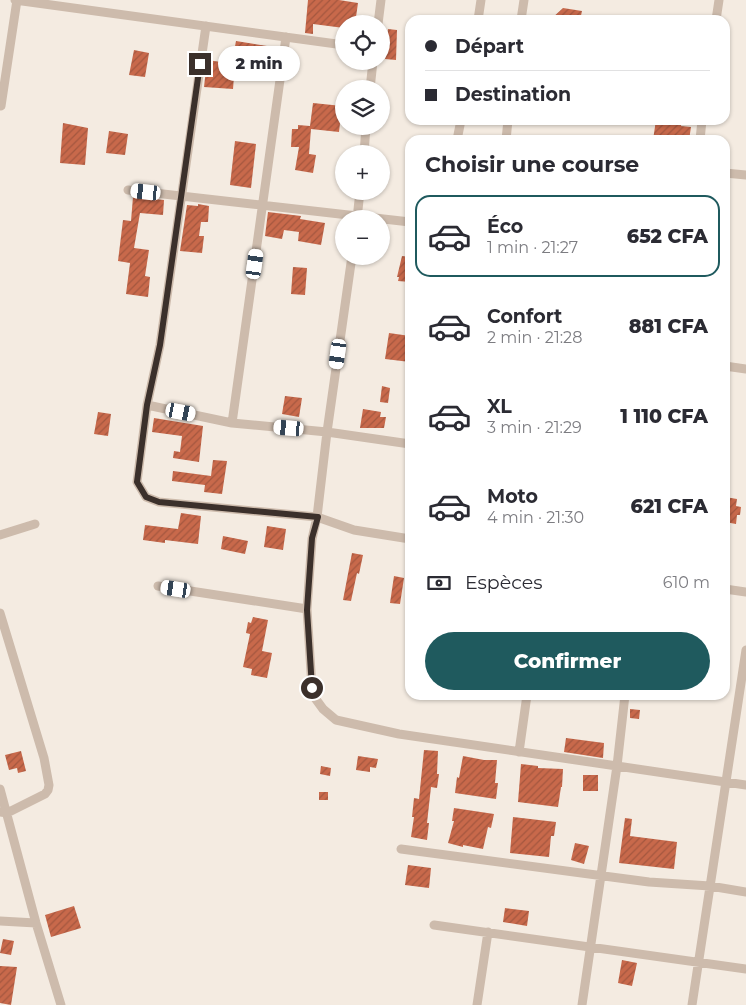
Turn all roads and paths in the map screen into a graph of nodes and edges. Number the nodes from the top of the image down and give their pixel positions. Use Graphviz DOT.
graph roads {
  1 [pos="16,0"];
  2 [pos="381,0"];
  3 [pos="481,0"];
  4 [pos="524,0"];
  5 [pos="719,0"];
  6 [pos="379,15"];
  7 [pos="479,15"];
  8 [pos="522,15"];
  9 [pos="717,15"];
  10 [pos="206,26"];
  11 [pos="286,37"];
  12 [pos="335,44"];
  13 [pos="1,106"];
  14 [pos="730,173"];
  15 [pos="746,175"];
  16 [pos="128,190"];
  17 [pos="182,196"];
  18 [pos="264,205"];
  19 [pos="335,214"];
  20 [pos="390,220"];
  21 [pos="405,222"];
  22 [pos="351,265"];
  23 [pos="730,367"];
  24 [pos="746,369"];
  25 [pos="147,405"];
  26 [pos="232,422"];
  27 [pos="327,432"];
  28 [pos="405,443"];
  29 [pos="318,517"];
  30 [pos="35,524"];
  31 [pos="0,535"];
  32 [pos="405,538"];
  33 [pos="158,586"];
  34 [pos="730,590"];
  35 [pos="746,592"];
  36 [pos="307,610"];
  37 [pos="0,613"];
  38 [pos="746,650"];
  39 [pos="526,700"];
  40 [pos="624,700"];
  41 [pos="519,752"];
  42 [pos="617,766"];
  43 [pos="725,783"];
  44 [pos="746,785"];
  45 [pos="0,789"];
  46 [pos="4,812"];
  47 [pos="401,849"];
  48 [pos="600,876"];
  49 [pos="710,886"];
  50 [pos="746,892"];
  51 [pos="0,921"];
  52 [pos="36,923"];
  53 [pos="434,925"];
  54 [pos="488,932"];
  55 [pos="590,947"];
  56 [pos="699,962"];
  57 [pos="746,969"];
  58 [pos="61,1005"];
  59 [pos="477,1005"];
  60 [pos="582,1005"];
  61 [pos="692,1005"];
  1 -- 10 [label="street"];
  1 -- 13 [label="street"];
  2 -- 6 [label="street"];
  3 -- 7 [label="street"];
  4 -- 8 [label="street"];
  5 -- 9 [label="street"];
  10 -- 11 [label="street"];
  10 -- 17 [label="street"];
  11 -- 12 [label="street"];
  11 -- 18 [label="street"];
  14 -- 15 [label="street"];
  16 -- 17 [label="street"];
  17 -- 18 [label="street"];
  17 -- 25 [label="street"];
  18 -- 19 [label="street"];
  18 -- 26 [label="street"];
  20 -- 21 [label="street"];
  22 -- 27 [label="street"];
  23 -- 24 [label="street"];
  25 -- 26 [label="street"];
  25 -- 29 [label="street"];
  26 -- 27 [label="street"];
  27 -- 28 [label="street"];
  27 -- 29 [label="street"];
  29 -- 32 [label="street"];
  29 -- 36 [label="street"];
  30 -- 31 [label="street"];
  33 -- 36 [label="street"];
  34 -- 35 [label="street"];
  36 -- 41 [label="street"];
  37 -- 46 [label="street"];
  38 -- 43 [label="street"];
  39 -- 41 [label="street"];
  40 -- 42 [label="street"];
  41 -- 42 [label="street"];
  42 -- 43 [label="street"];
  42 -- 48 [label="street"];
  43 -- 44 [label="street"];
  43 -- 49 [label="street"];
  45 -- 46 [label="street"];
  46 -- 52 [label="street"];
  47 -- 48 [label="street"];
  48 -- 49 [label="street"];
  48 -- 55 [label="street"];
  49 -- 50 [label="street"];
  49 -- 56 [label="street"];
  51 -- 52 [label="street"];
  52 -- 58 [label="street"];
  53 -- 54 [label="street"];
  54 -- 55 [label="street"];
  54 -- 59 [label="street"];
  55 -- 56 [label="street"];
  55 -- 60 [label="street"];
  56 -- 57 [label="street"];
  56 -- 61 [label="street"];
}
